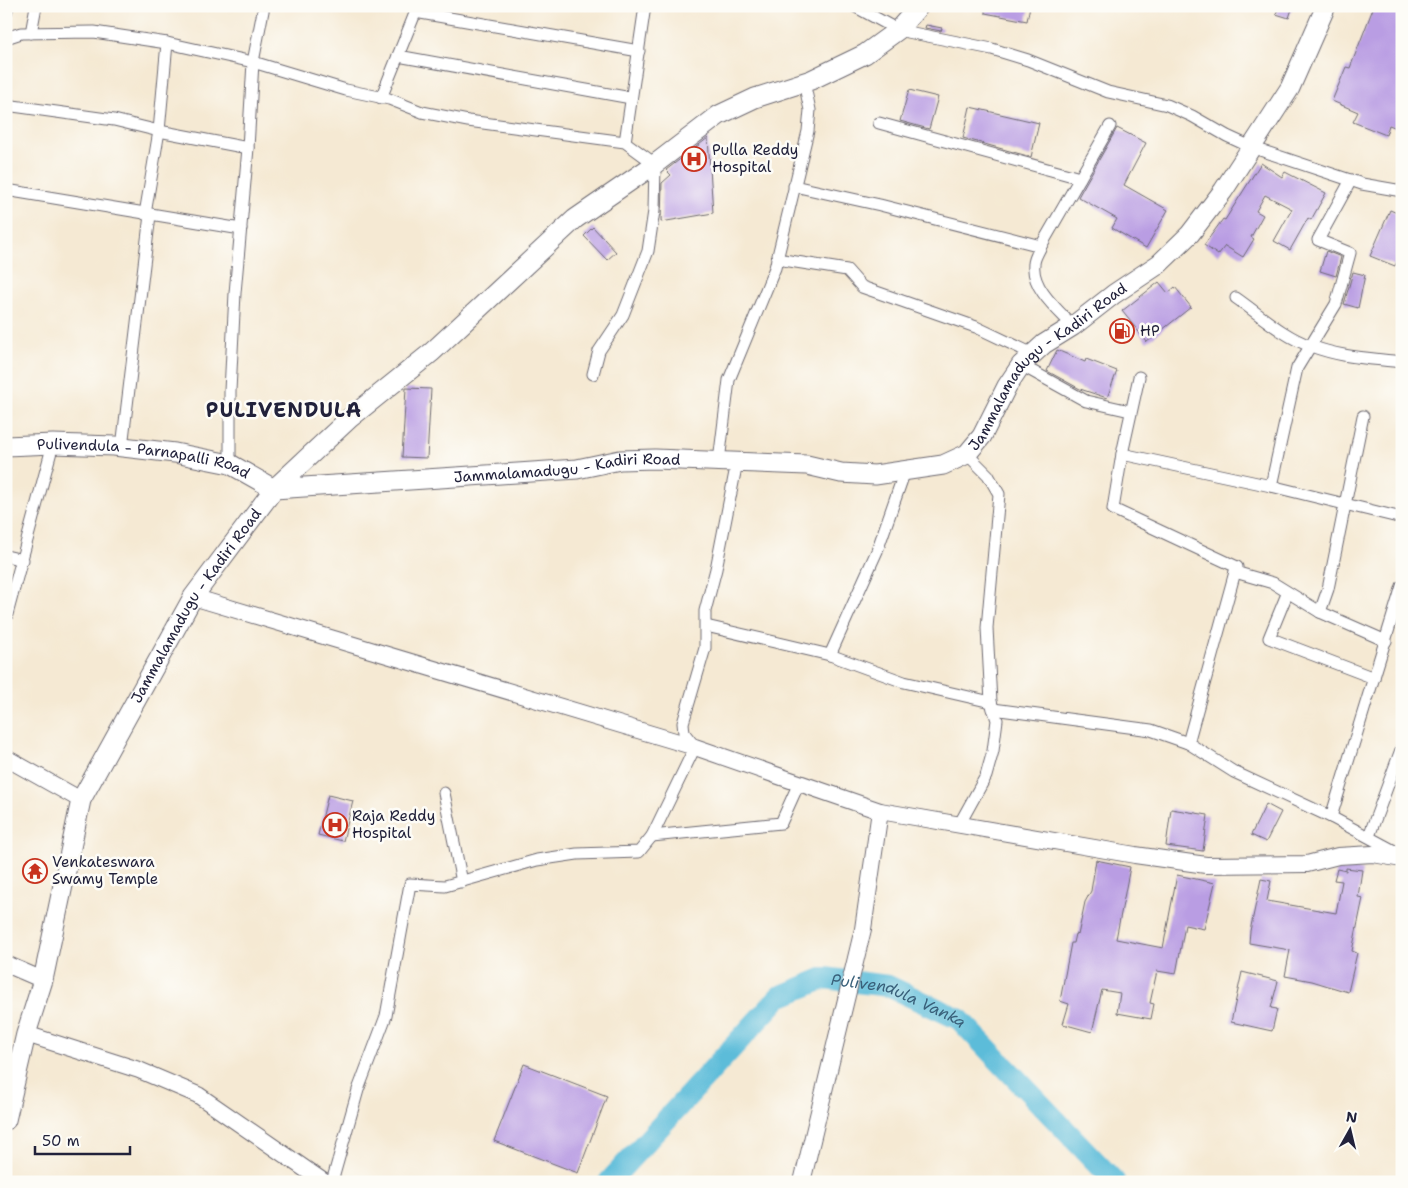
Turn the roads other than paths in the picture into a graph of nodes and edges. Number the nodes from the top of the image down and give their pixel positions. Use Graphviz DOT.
graph roads {
  1 [pos="8,6"];
  2 [pos="36,6"];
  3 [pos="264,6"];
  4 [pos="645,6"];
  5 [pos="854,6"];
  6 [pos="919,6"];
  7 [pos="1326,6"];
  8 [pos="417,9"];
  9 [pos="6,13"];
  10 [pos="898,30"];
  11 [pos="31,33"];
  12 [pos="6,38"];
  13 [pos="168,43"];
  14 [pos="638,50"];
  15 [pos="398,56"];
  16 [pos="253,62"];
  17 [pos="804,82"];
  18 [pos="381,98"];
  19 [pos="631,98"];
  20 [pos="6,104"];
  21 [pos="879,123"];
  22 [pos="1110,126"];
  23 [pos="159,132"];
  24 [pos="625,142"];
  25 [pos="1251,147"];
  26 [pos="248,148"];
  27 [pos="655,164"];
  28 [pos="1080,178"];
  29 [pos="1351,180"];
  30 [pos="794,186"];
  31 [pos="6,190"];
  32 [pos="1402,191"];
  33 [pos="147,215"];
  34 [pos="241,230"];
  35 [pos="1041,246"];
  36 [pos="777,259"];
  37 [pos="1236,298"];
  38 [pos="1073,326"];
  39 [pos="1309,346"];
  40 [pos="1027,360"];
  41 [pos="1402,362"];
  42 [pos="593,374"];
  43 [pos="1138,377"];
  44 [pos="1130,411"];
  45 [pos="1364,416"];
  46 [pos="6,446"];
  47 [pos="122,447"];
  48 [pos="52,450"];
  49 [pos="967,454"];
  50 [pos="1122,454"];
  51 [pos="6,458"];
  52 [pos="728,462"];
  53 [pos="230,464"];
  54 [pos="905,471"];
  55 [pos="1271,486"];
  56 [pos="271,493"];
  57 [pos="1345,504"];
  58 [pos="1402,518"];
  59 [pos="6,556"];
  60 [pos="23,560"];
  61 [pos="1235,572"];
  62 [pos="1402,586"];
  63 [pos="1287,594"];
  64 [pos="193,597"];
  65 [pos="1320,612"];
  66 [pos="7,615"];
  67 [pos="706,626"];
  68 [pos="1386,641"];
  69 [pos="830,654"];
  70 [pos="1374,678"];
  71 [pos="992,705"];
  72 [pos="1188,743"];
  73 [pos="695,747"];
  74 [pos="1401,752"];
  75 [pos="6,758"];
  76 [pos="800,783"];
  77 [pos="444,793"];
  78 [pos="81,800"];
  79 [pos="880,811"];
  80 [pos="1331,817"];
  81 [pos="959,825"];
  82 [pos="652,836"];
  83 [pos="1369,836"];
  84 [pos="1402,855"];
  85 [pos="1402,859"];
  86 [pos="462,882"];
  87 [pos="6,964"];
  88 [pos="42,980"];
  89 [pos="26,1034"];
  90 [pos="6,1120"];
  91 [pos="324,1182"];
  92 [pos="332,1182"];
  93 [pos="802,1182"];
  1 -- 9 [label="street"];
  2 -- 11 [label="street"];
  3 -- 16 [label="street"];
  4 -- 14 [label="street"];
  5 -- 10 [label="street"];
  6 -- 10 [label="main road"];
  7 -- 25 [label="main road, Jammalamadugu - Kadiri Road"];
  8 -- 14 [label="street"];
  8 -- 15 [label="street"];
  10 -- 17 [label="main road"];
  10 -- 25 [label="street"];
  11 -- 12 [label="street"];
  11 -- 13 [label="street"];
  13 -- 16 [label="street"];
  13 -- 23 [label="street"];
  14 -- 19 [label="street"];
  15 -- 18 [label="street"];
  15 -- 19 [label="street"];
  16 -- 18 [label="street"];
  16 -- 26 [label="street"];
  17 -- 27 [label="main road"];
  17 -- 30 [label="street"];
  18 -- 24 [label="street"];
  19 -- 24 [label="street"];
  20 -- 23 [label="street"];
  21 -- 28 [label="street"];
  22 -- 28 [label="street"];
  23 -- 26 [label="street"];
  23 -- 33 [label="street"];
  24 -- 27 [label="street"];
  25 -- 29 [label="street"];
  25 -- 38 [label="main road, Jammalamadugu - Kadiri Road"];
  26 -- 34 [label="street"];
  27 -- 42 [label="street"];
  27 -- 56 [label="main road"];
  28 -- 35 [label="street"];
  29 -- 32 [label="street"];
  29 -- 39 [label="street"];
  30 -- 35 [label="street"];
  30 -- 36 [label="street"];
  31 -- 33 [label="street"];
  33 -- 34 [label="street"];
  33 -- 47 [label="street"];
  34 -- 53 [label="street"];
  35 -- 38 [label="street"];
  36 -- 40 [label="street"];
  36 -- 52 [label="street"];
  37 -- 39 [label="street"];
  38 -- 40 [label="main road, Jammalamadugu - Kadiri Road"];
  39 -- 41 [label="street"];
  39 -- 55 [label="street"];
  40 -- 44 [label="street"];
  40 -- 49 [label="main road, Jammalamadugu - Kadiri Road"];
  43 -- 44 [label="street"];
  44 -- 50 [label="street"];
  45 -- 57 [label="street"];
  46 -- 48 [label="main road, Pulivendula - Parnapalli Road"];
  47 -- 48 [label="main road, Pulivendula - Parnapalli Road"];
  47 -- 53 [label="main road, Pulivendula - Parnapalli Road"];
  48 -- 51 [label="main road, Pulivendula - Parnapalli Road"];
  48 -- 56 [label="main road, Pulivendula - Parnapalli Road"];
  48 -- 60 [label="street"];
  49 -- 54 [label="main road, Jammalamadugu - Kadiri Road"];
  49 -- 71 [label="street"];
  50 -- 55 [label="street"];
  50 -- 61 [label="street"];
  52 -- 54 [label="main road, Jammalamadugu - Kadiri Road"];
  52 -- 56 [label="main road, Jammalamadugu - Kadiri Road"];
  52 -- 67 [label="street"];
  53 -- 56 [label="main road, Pulivendula - Parnapalli Road"];
  54 -- 69 [label="street"];
  55 -- 57 [label="street"];
  56 -- 64 [label="main road, Jammalamadugu - Kadiri Road"];
  57 -- 58 [label="street"];
  57 -- 65 [label="street"];
  59 -- 60 [label="street"];
  60 -- 66 [label="street"];
  61 -- 63 [label="street"];
  61 -- 72 [label="street"];
  62 -- 68 [label="street"];
  63 -- 65 [label="street"];
  63 -- 70 [label="street"];
  64 -- 73 [label="main road"];
  64 -- 78 [label="main road, Jammalamadugu - Kadiri Road"];
  65 -- 68 [label="street"];
  67 -- 69 [label="street"];
  67 -- 73 [label="street"];
  68 -- 70 [label="street"];
  69 -- 71 [label="street"];
  70 -- 80 [label="street"];
  71 -- 72 [label="street"];
  71 -- 81 [label="street"];
  72 -- 80 [label="street"];
  73 -- 76 [label="main road"];
  73 -- 82 [label="street"];
  74 -- 83 [label="street"];
  75 -- 78 [label="main road"];
  76 -- 79 [label="main road"];
  76 -- 82 [label="street"];
  77 -- 86 [label="street"];
  78 -- 88 [label="main road, Jammalamadugu - Kadiri Road"];
  79 -- 81 [label="main road"];
  79 -- 93 [label="main road"];
  80 -- 83 [label="street"];
  81 -- 85 [label="main road"];
  82 -- 86 [label="street"];
  83 -- 84 [label="street"];
  86 -- 92 [label="street"];
  87 -- 88 [label="main road"];
  88 -- 89 [label="main road, Jammalamadugu - Kadiri Road"];
  89 -- 90 [label="main road, Jammalamadugu - Kadiri Road"];
  89 -- 91 [label="main road"];
}
